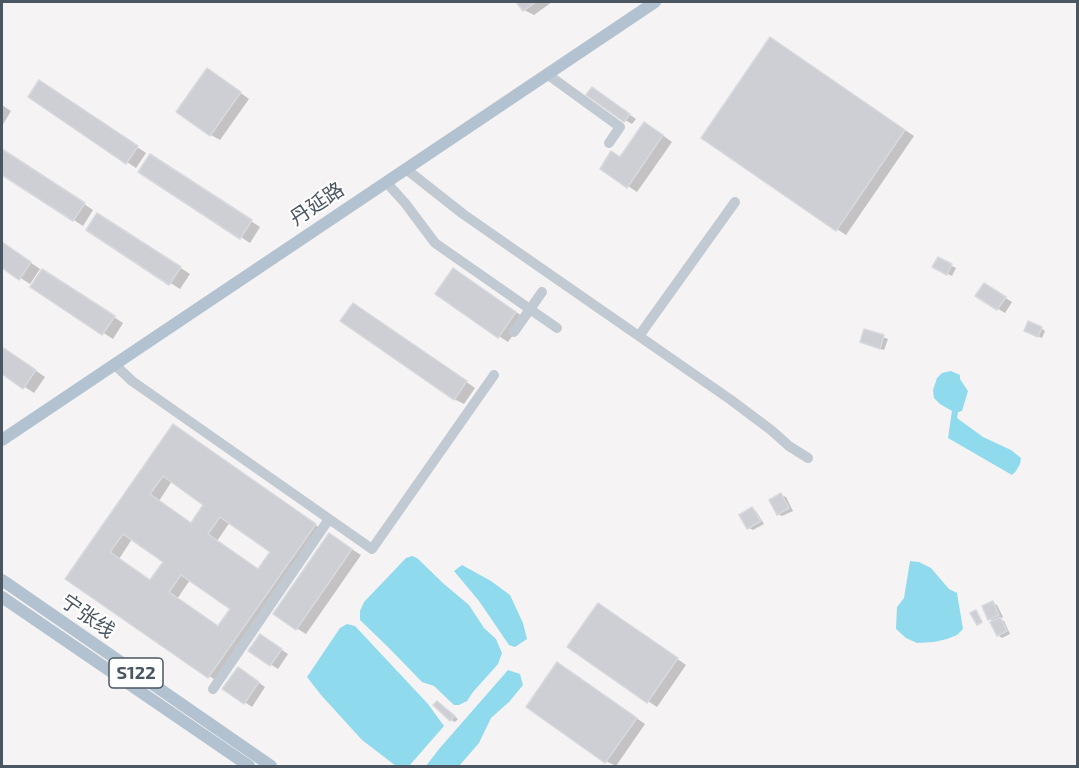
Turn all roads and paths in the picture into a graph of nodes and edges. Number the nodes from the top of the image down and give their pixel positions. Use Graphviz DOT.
graph roads {
  1 [pos="655,2"];
  2 [pos="547,74"];
  3 [pos="609,143"];
  4 [pos="405,169"];
  5 [pos="386,182"];
  6 [pos="735,202"];
  7 [pos="542,292"];
  8 [pos="530,309"];
  9 [pos="557,328"];
  10 [pos="514,332"];
  11 [pos="639,336"];
  12 [pos="114,364"];
  13 [pos="494,375"];
  14 [pos="2,440"];
  15 [pos="807,458"];
  16 [pos="328,519"];
  17 [pos="2,580"];
  18 [pos="2,597"];
  19 [pos="213,689"];
  20 [pos="249,766"];
  21 [pos="272,766"];
  1 -- 2 [label="main road, 丹延路"];
  2 -- 3 [label="street"];
  2 -- 4 [label="main road, 丹延路"];
  4 -- 5 [label="main road, 丹延路"];
  4 -- 11 [label="street"];
  5 -- 8 [label="street"];
  5 -- 12 [label="main road, 丹延路"];
  6 -- 11 [label="street"];
  7 -- 8 [label="street"];
  8 -- 9 [label="street"];
  8 -- 10 [label="street"];
  11 -- 15 [label="street"];
  12 -- 14 [label="main road, 丹延路"];
  12 -- 16 [label="street"];
  13 -- 16 [label="street"];
  16 -- 19 [label="street"];
  17 -- 21 [label="main road, 宁张线 / S122"];
  18 -- 20 [label="main road, 宁张线 / S122"];
}
